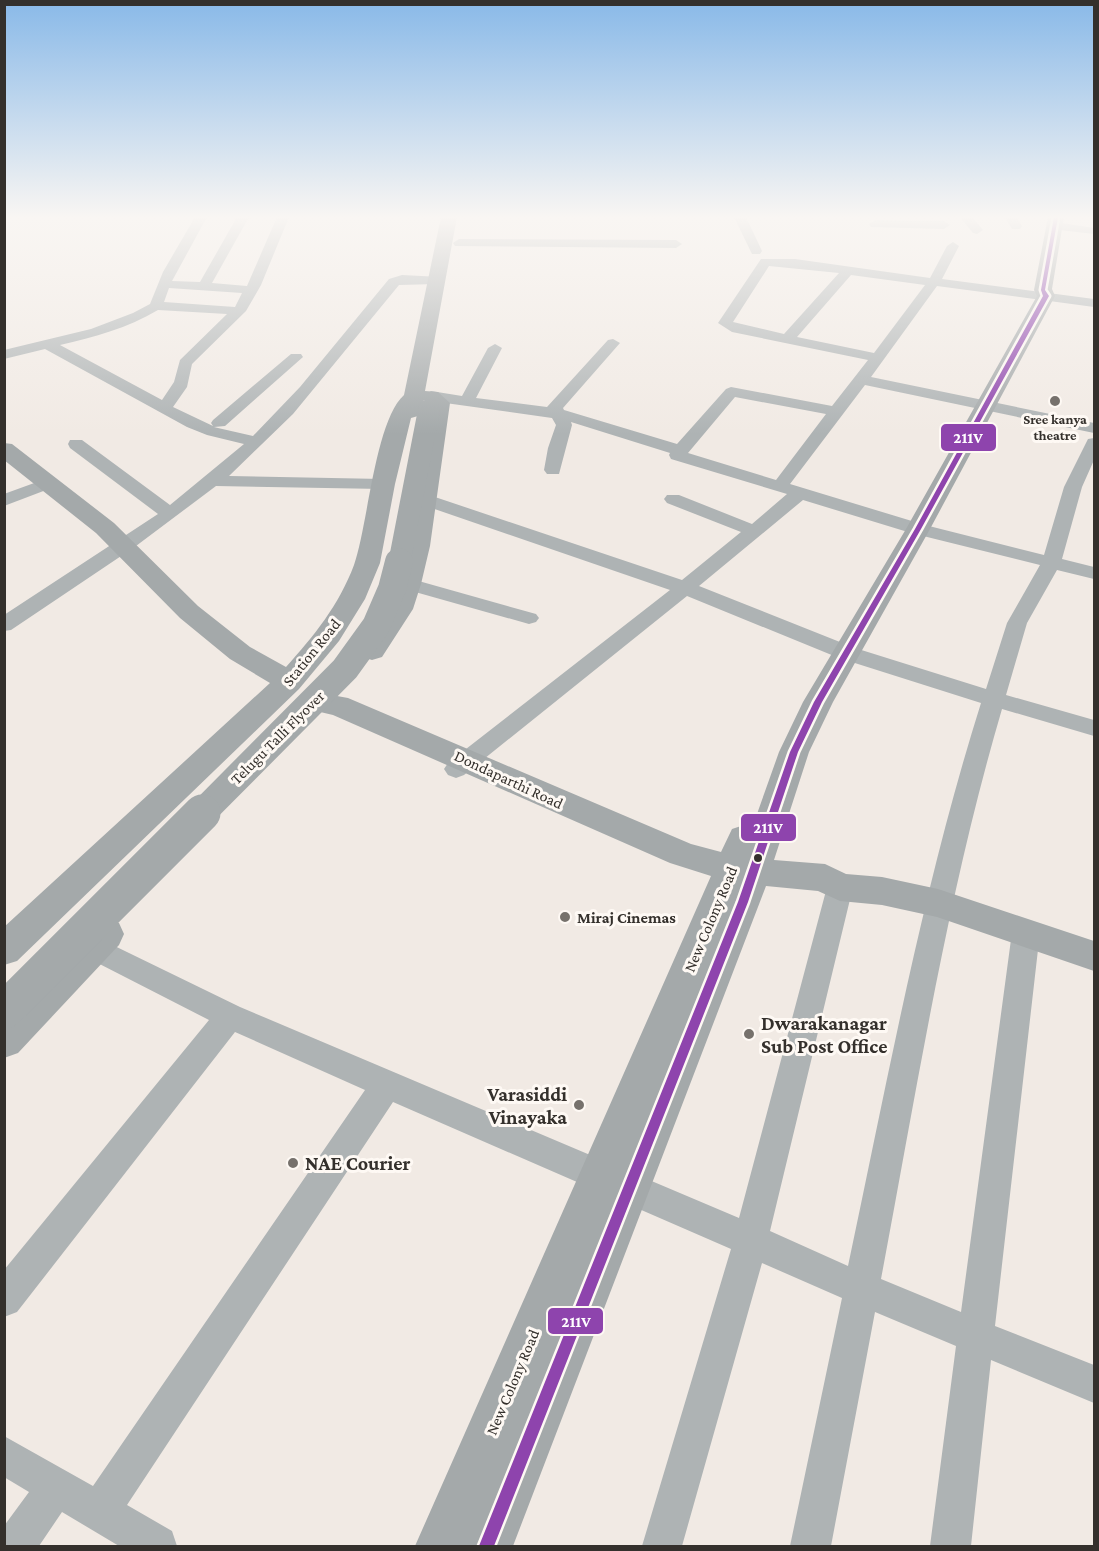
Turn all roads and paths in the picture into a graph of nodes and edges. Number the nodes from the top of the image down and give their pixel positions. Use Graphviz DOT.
graph roads {
  1 [pos="162,289"];
  2 [pos="236,289"];
  3 [pos="388,289"];
  4 [pos="435,289"];
  5 [pos="448,289"];
  6 [pos="746,289"];
  7 [pos="831,289"];
  8 [pos="929,289"];
  9 [pos="1005,289"];
  10 [pos="1041,289"];
  11 [pos="251,290"];
  12 [pos="1040,293"];
  13 [pos="1095,303"];
  14 [pos="156,306"];
  15 [pos="239,311"];
  16 [pos="788,339"];
  17 [pos="614,343"];
  18 [pos="48,344"];
  19 [pos="495,348"];
  20 [pos="4,355"];
  21 [pos="296,357"];
  22 [pos="879,358"];
  23 [pos="863,380"];
  24 [pos="267,382"];
  25 [pos="306,389"];
  26 [pos="467,400"];
  27 [pos="979,403"];
  28 [pos="421,404"];
  29 [pos="164,407"];
  30 [pos="835,411"];
  31 [pos="560,414"];
  32 [pos="219,423"];
  33 [pos="1095,428"];
  34 [pos="256,442"];
  35 [pos="1095,443"];
  36 [pos="76,444"];
  37 [pos="4,449"];
  38 [pos="679,450"];
  39 [pos="553,470"];
  40 [pos="212,481"];
  41 [pos="48,483"];
  42 [pos="383,484"];
  43 [pos="780,486"];
  44 [pos="800,493"];
  45 [pos="673,499"];
  46 [pos="426,500"];
  47 [pos="4,501"];
  48 [pos="170,514"];
  49 [pos="910,527"];
  50 [pos="754,531"];
  51 [pos="123,546"];
  52 [pos="1051,563"];
  53 [pos="1095,573"];
  54 [pos="408,584"];
  55 [pos="685,588"];
  56 [pos="529,618"];
  57 [pos="4,625"];
  58 [pos="837,649"];
  59 [pos="289,682"];
  60 [pos="992,699"];
  61 [pos="326,704"];
  62 [pos="1095,729"];
  63 [pos="462,765"];
  64 [pos="740,876"];
  65 [pos="840,887"];
  66 [pos="938,903"];
  67 [pos="1026,932"];
  68 [pos="93,947"];
  69 [pos="4,950"];
  70 [pos="1095,957"];
  71 [pos="4,982"];
  72 [pos="4,1011"];
  73 [pos="230,1016"];
  74 [pos="4,1041"];
  75 [pos="387,1085"];
  76 [pos="615,1181"];
  77 [pos="751,1239"];
  78 [pos="861,1289"];
  79 [pos="4,1299"];
  80 [pos="977,1335"];
  81 [pos="1095,1384"];
  82 [pos="4,1455"];
  83 [pos="56,1487"];
  84 [pos="100,1511"];
  85 [pos="15,1546"];
  86 [pos="158,1546"];
  87 [pos="442,1546"];
  88 [pos="486,1546"];
  89 [pos="662,1546"];
  90 [pos="810,1546"];
  91 [pos="950,1546"];
  1 -- 14 [label="street"];
  2 -- 11 [label="street"];
  3 -- 25 [label="street"];
  4 -- 28 [label="main road, Station Road"];
  5 -- 28 [label="main road, Station Road"];
  6 -- 16 [label="street"];
  7 -- 16 [label="street"];
  8 -- 22 [label="street"];
  9 -- 12 [label="street"];
  10 -- 12 [label="main road, New Colony Road"];
  11 -- 15 [label="street"];
  12 -- 13 [label="street"];
  12 -- 27 [label="main road, New Colony Road"];
  14 -- 15 [label="street"];
  14 -- 18 [label="street"];
  15 -- 29 [label="street"];
  16 -- 22 [label="street"];
  17 -- 31 [label="street"];
  18 -- 20 [label="street"];
  18 -- 29 [label="street"];
  19 -- 26 [label="street"];
  21 -- 24 [label="street"];
  22 -- 23 [label="street"];
  23 -- 27 [label="street"];
  23 -- 30 [label="street"];
  24 -- 25 [label="street"];
  24 -- 32 [label="street"];
  25 -- 34 [label="street"];
  26 -- 28 [label="street"];
  26 -- 31 [label="street"];
  27 -- 33 [label="street"];
  27 -- 49 [label="main road, New Colony Road"];
  28 -- 42 [label="main road, Station Road"];
  28 -- 46 [label="main road"];
  28 -- 71 [label="main road, Telugu Talli Flyover"];
  28 -- 72 [label="main road, Telugu Talli Flyover, bridge"];
  29 -- 34 [label="street"];
  30 -- 38 [label="street"];
  30 -- 43 [label="street"];
  31 -- 38 [label="street"];
  31 -- 39 [label="street"];
  34 -- 40 [label="street"];
  35 -- 52 [label="street"];
  36 -- 48 [label="street"];
  37 -- 41 [label="main road"];
  38 -- 43 [label="street"];
  40 -- 42 [label="street"];
  40 -- 48 [label="street"];
  41 -- 47 [label="street"];
  41 -- 51 [label="main road"];
  42 -- 59 [label="main road, Station Road"];
  43 -- 44 [label="street"];
  44 -- 49 [label="street"];
  44 -- 50 [label="street"];
  45 -- 50 [label="street"];
  46 -- 54 [label="main road"];
  46 -- 55 [label="street"];
  48 -- 51 [label="street"];
  49 -- 52 [label="street"];
  49 -- 58 [label="main road, New Colony Road"];
  50 -- 55 [label="street"];
  51 -- 57 [label="street"];
  51 -- 59 [label="main road"];
  52 -- 53 [label="street"];
  52 -- 60 [label="street"];
  54 -- 56 [label="street"];
  54 -- 61 [label="main road"];
  55 -- 58 [label="street"];
  55 -- 63 [label="street"];
  58 -- 60 [label="street"];
  58 -- 64 [label="main road, New Colony Road"];
  59 -- 61 [label="street"];
  59 -- 69 [label="main road, Station Road"];
  60 -- 62 [label="street"];
  60 -- 66 [label="street"];
  61 -- 63 [label="main road, Dondaparthi Road"];
  61 -- 68 [label="main road"];
  63 -- 64 [label="main road, Dondaparthi Road"];
  64 -- 65 [label="main road, Dondaparthi Road"];
  64 -- 76 [label="main road, New Colony Road"];
  65 -- 66 [label="main road, Dondaparthi Road"];
  65 -- 77 [label="street"];
  66 -- 67 [label="main road, Dondaparthi Road"];
  66 -- 78 [label="street"];
  67 -- 70 [label="main road, Dondaparthi Road"];
  67 -- 80 [label="street"];
  68 -- 73 [label="street"];
  68 -- 74 [label="main road"];
  73 -- 75 [label="street"];
  73 -- 79 [label="street"];
  75 -- 76 [label="street"];
  75 -- 84 [label="street"];
  76 -- 77 [label="street"];
  76 -- 87 [label="main road, New Colony Road"];
  76 -- 88 [label="main road, New Colony Road"];
  77 -- 78 [label="street"];
  77 -- 89 [label="street"];
  78 -- 80 [label="street"];
  78 -- 90 [label="street"];
  80 -- 81 [label="street"];
  80 -- 91 [label="street"];
  82 -- 83 [label="street"];
  83 -- 84 [label="street"];
  83 -- 85 [label="street"];
  84 -- 86 [label="street"];
}
